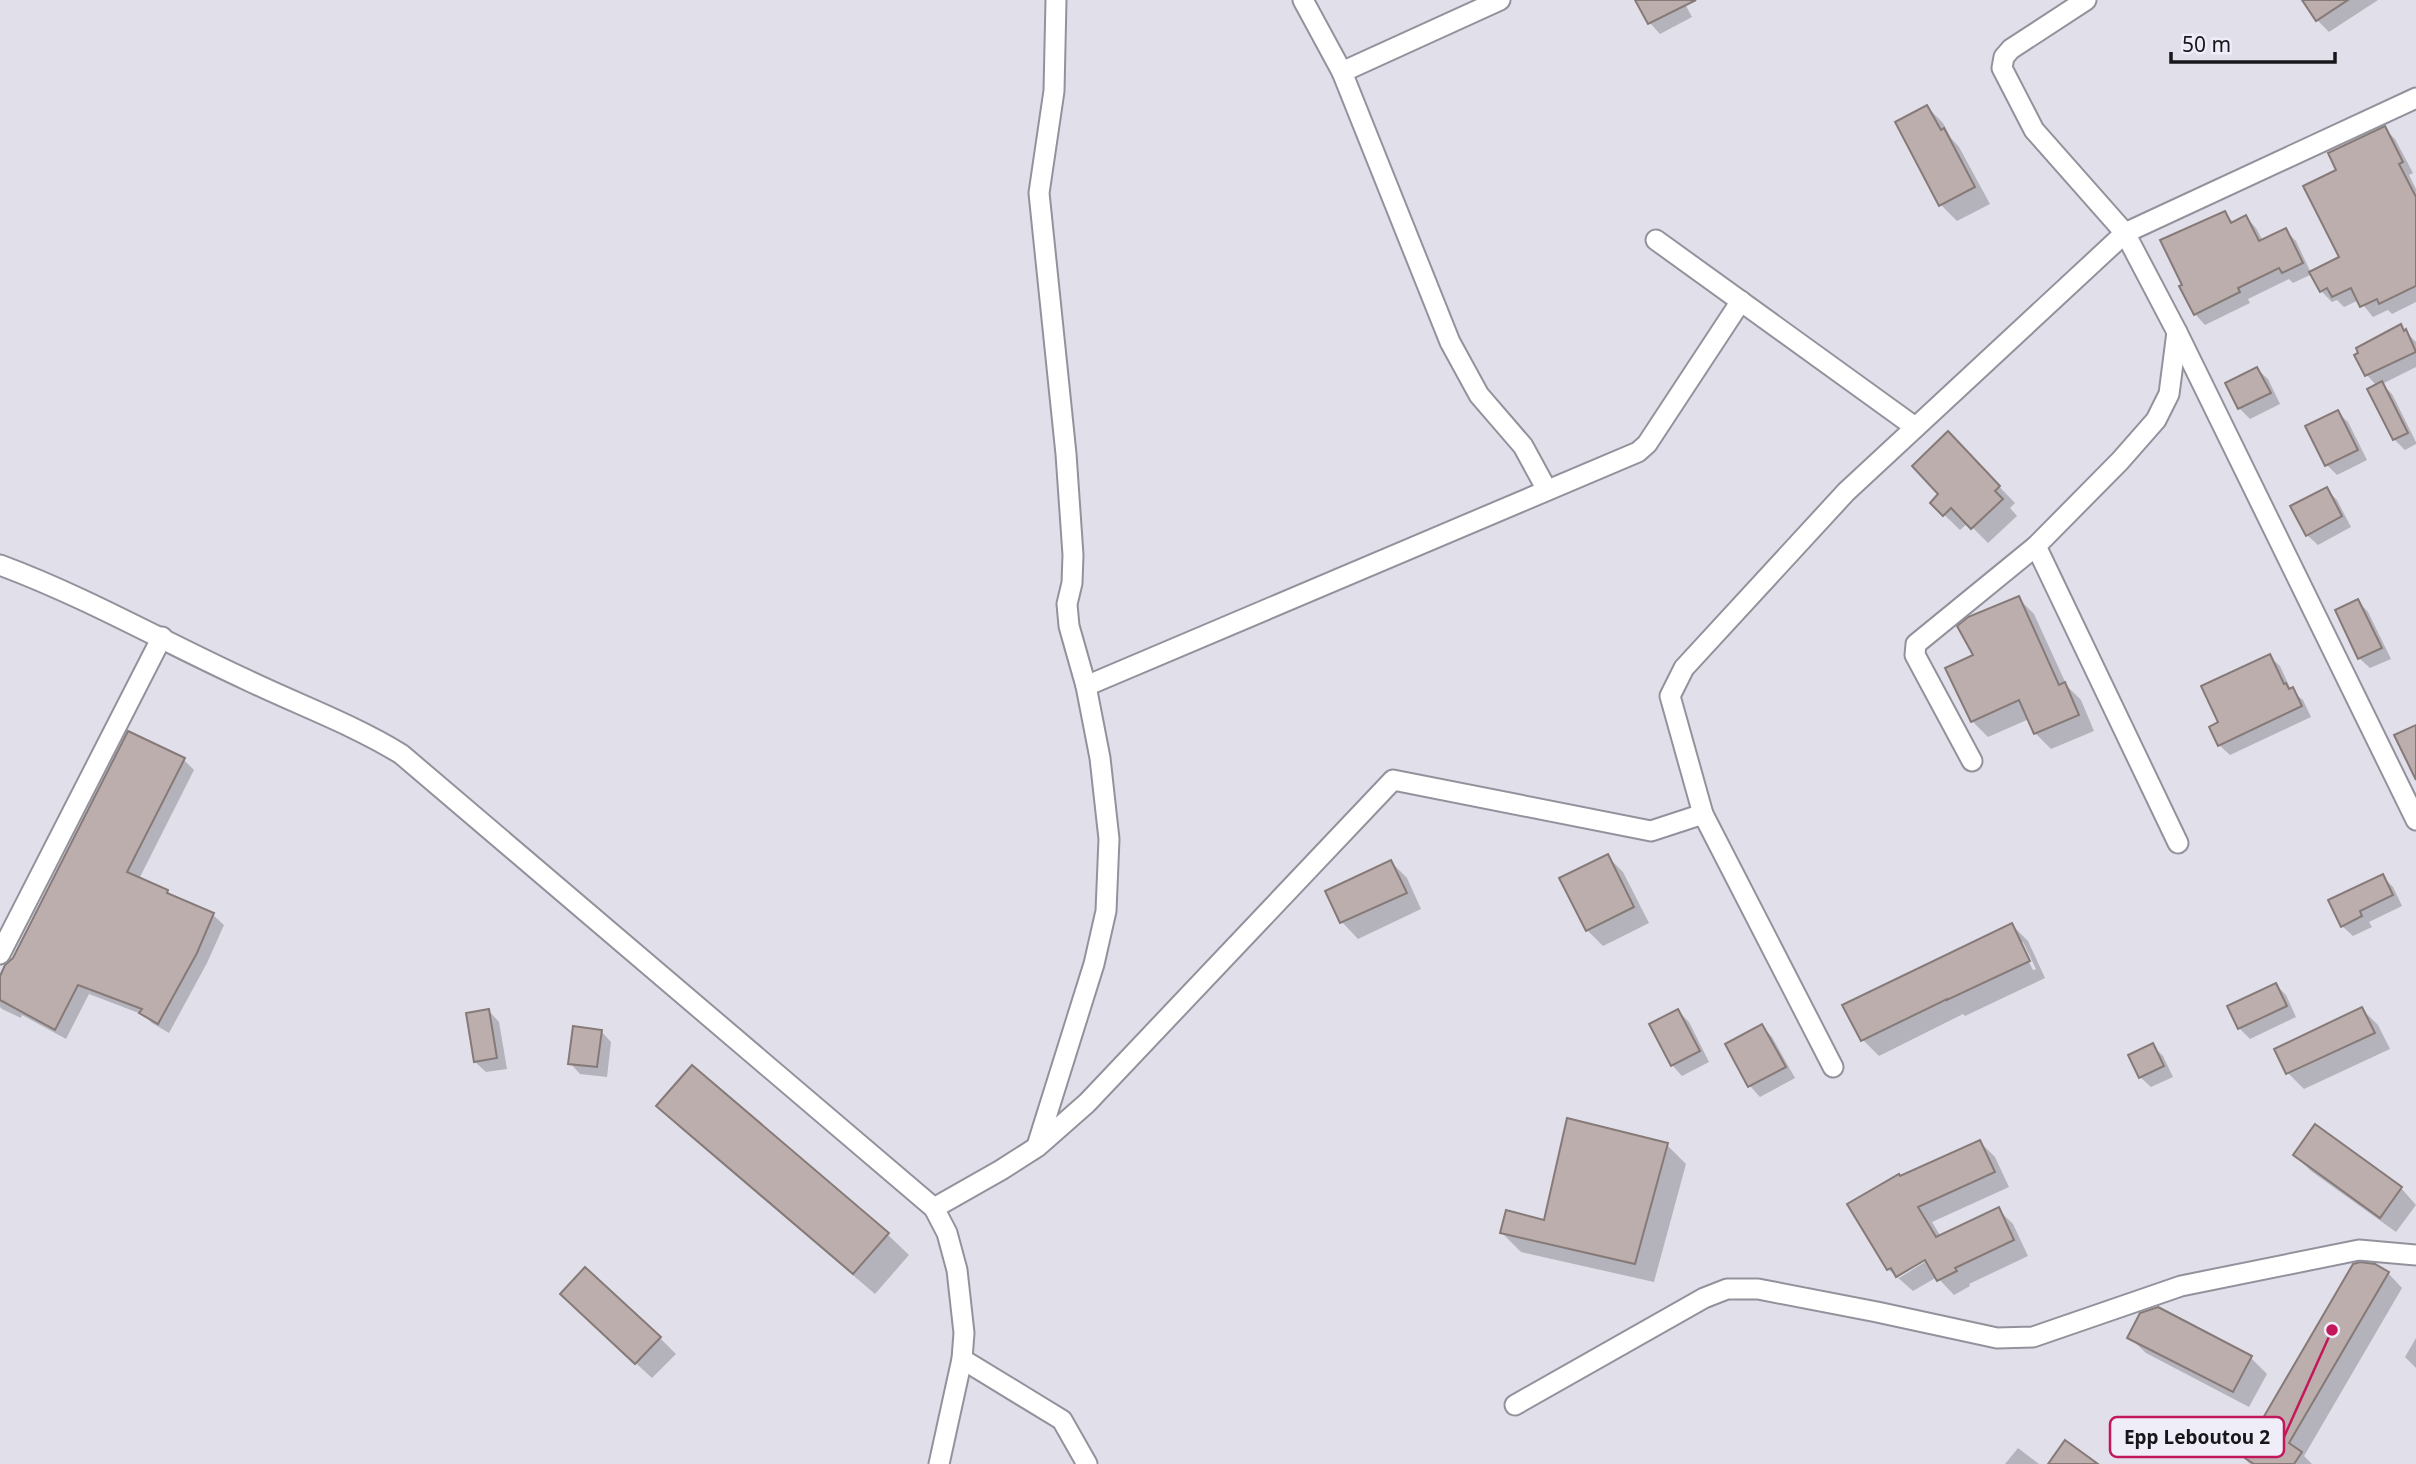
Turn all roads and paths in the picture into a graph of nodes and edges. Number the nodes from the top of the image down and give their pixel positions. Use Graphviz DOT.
graph roads {
  1 [pos="1056,0"];
  2 [pos="1303,0"];
  3 [pos="1500,0"];
  4 [pos="2086,0"];
  5 [pos="1342,72"];
  6 [pos="2416,98"];
  7 [pos="2125,233"];
  8 [pos="1656,240"];
  9 [pos="1741,301"];
  10 [pos="2176,332"];
  11 [pos="1915,427"];
  12 [pos="1548,490"];
  13 [pos="2036,546"];
  14 [pos="0,565"];
  15 [pos="162,637"];
  16 [pos="1086,686"];
  17 [pos="1972,761"];
  18 [pos="1703,814"];
  19 [pos="2416,820"];
  20 [pos="2178,843"];
  21 [pos="0,954"];
  22 [pos="1833,1067"];
  23 [pos="1037,1147"];
  24 [pos="934,1208"];
  25 [pos="2416,1255"];
  26 [pos="962,1359"];
  27 [pos="1515,1405"];
  28 [pos="939,1464"];
  29 [pos="1087,1464"];
  1 -- 16 [label="street"];
  2 -- 5 [label="street"];
  3 -- 5 [label="street"];
  4 -- 7 [label="street"];
  5 -- 12 [label="street"];
  6 -- 7 [label="street"];
  7 -- 10 [label="street"];
  7 -- 11 [label="street"];
  8 -- 9 [label="street"];
  9 -- 11 [label="street"];
  9 -- 12 [label="street"];
  10 -- 13 [label="street"];
  10 -- 19 [label="street"];
  11 -- 18 [label="street"];
  12 -- 16 [label="street"];
  13 -- 17 [label="street"];
  13 -- 20 [label="street"];
  14 -- 15 [label="street"];
  15 -- 21 [label="street"];
  15 -- 24 [label="street"];
  16 -- 23 [label="street"];
  18 -- 22 [label="street"];
  18 -- 23 [label="street"];
  23 -- 24 [label="street"];
  24 -- 26 [label="street"];
  25 -- 27 [label="street"];
  26 -- 28 [label="street"];
  26 -- 29 [label="street"];
}
